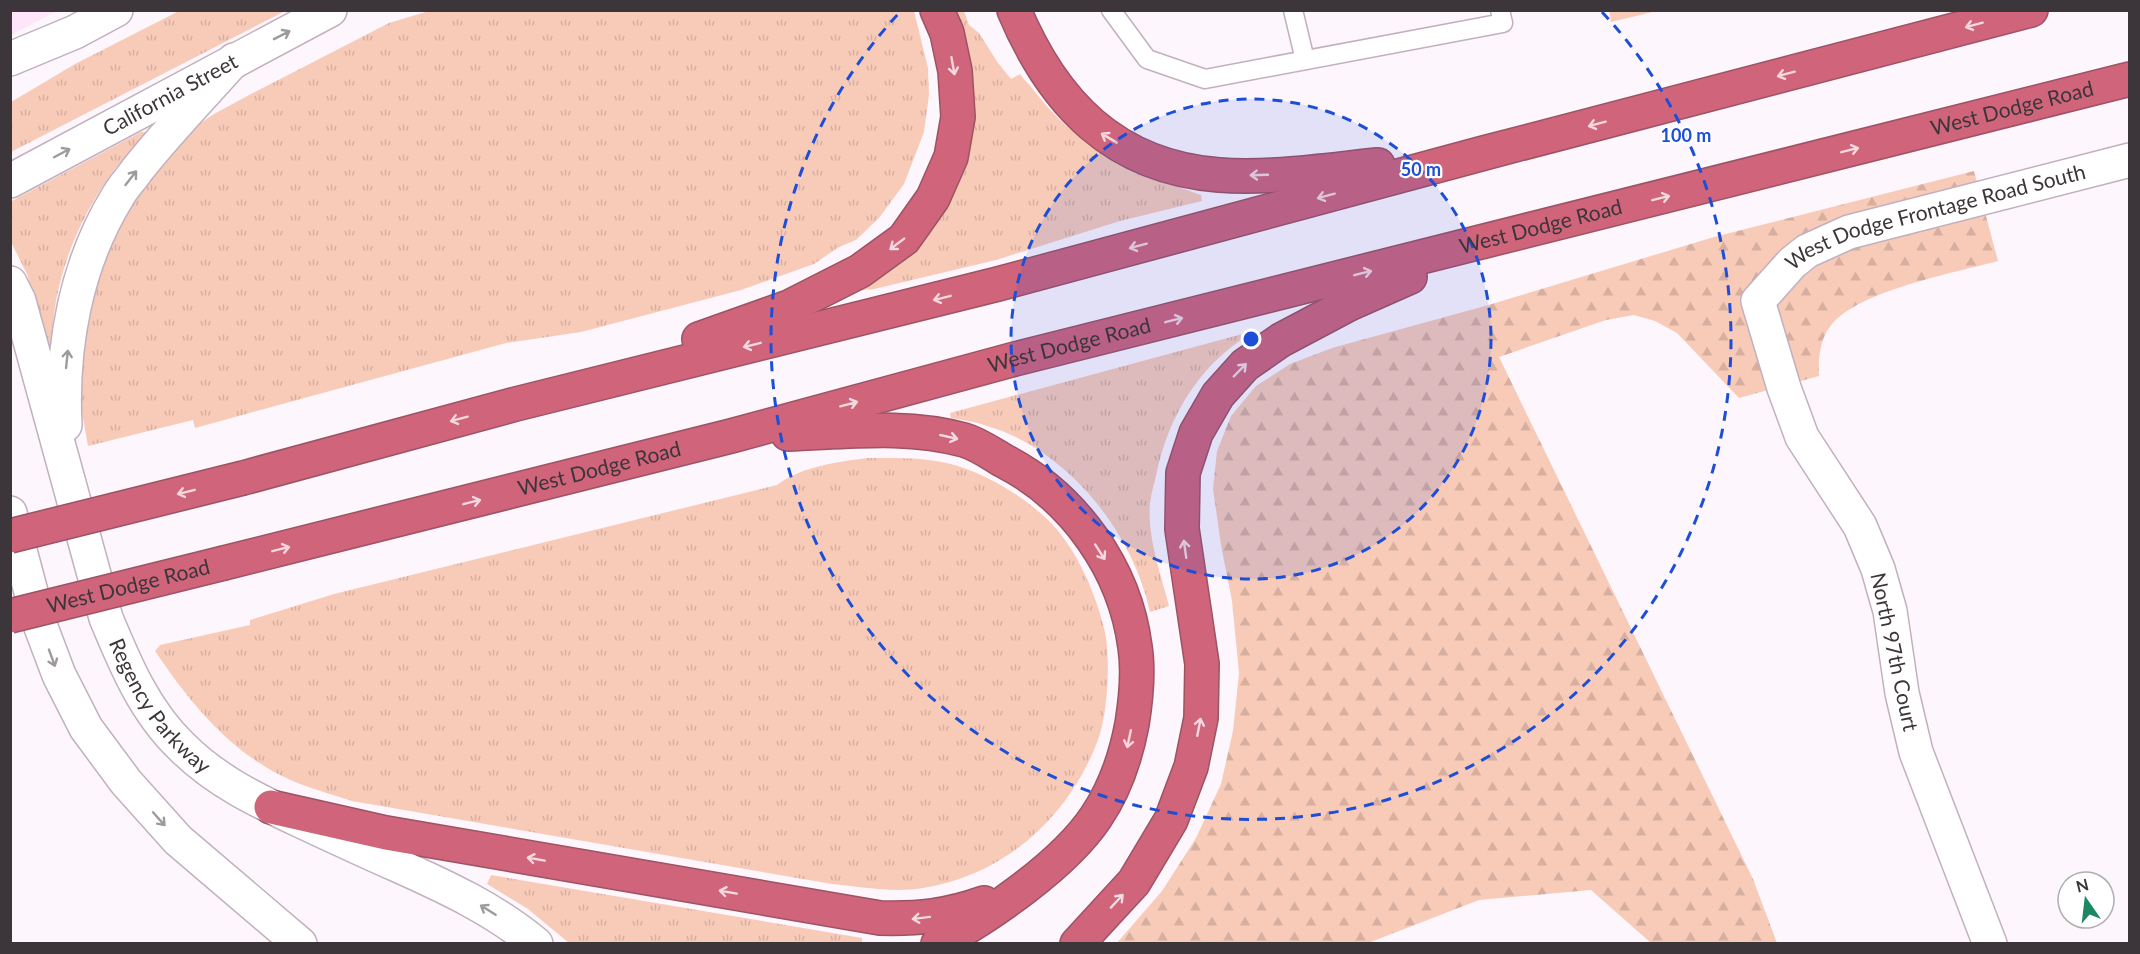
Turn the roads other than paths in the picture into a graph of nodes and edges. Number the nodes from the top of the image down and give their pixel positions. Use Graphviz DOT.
graph roads {
  1 [pos="116,10"];
  2 [pos="330,10"];
  3 [pos="937,10"];
  4 [pos="1014,10"];
  5 [pos="1111,10"];
  6 [pos="1293,10"];
  7 [pos="1500,10"];
  8 [pos="2031,10"];
  9 [pos="75,32"];
  10 [pos="10,59"];
  11 [pos="234,60"];
  12 [pos="1305,60"];
  13 [pos="2130,79"];
  14 [pos="10,82"];
  15 [pos="1484,153"];
  16 [pos="2130,160"];
  17 [pos="10,181"];
  18 [pos="1503,238"];
  19 [pos="10,283"];
  20 [pos="1758,302"];
  21 [pos="516,404"];
  22 [pos="731,436"];
  23 [pos="68,480"];
  24 [pos="12,530"];
  25 [pos="10,616"];
  26 [pos="271,807"];
  27 [pos="1034,879"];
  28 [pos="300,944"];
  29 [pos="536,944"];
  30 [pos="938,944"];
  31 [pos="1077,944"];
  32 [pos="1990,944"];
  1 -- 9 [label="main road"];
  11 -- 2 [label="main road, California Street, one-way"];
  3 -- 21 [label="highway, one-way"];
  15 -- 4 [label="highway, one-way"];
  5 -- 12 [label="lane"];
  6 -- 12 [label="lane"];
  7 -- 12 [label="lane"];
  8 -- 15 [label="highway, one-way"];
  9 -- 10 [label="main road"];
  9 -- 14 [label="main road"];
  17 -- 11 [label="main road, California Street, one-way"];
  23 -- 11 [label="main road, one-way"];
  18 -- 13 [label="highway, West Dodge Road, one-way"];
  15 -- 21 [label="highway, one-way"];
  16 -- 20 [label="main road, West Dodge Frontage Road South"];
  22 -- 18 [label="highway, West Dodge Road, one-way"];
  31 -- 18 [label="highway, one-way"];
  19 -- 23 [label="main road, Regency Parkway"];
  20 -- 32 [label="main road, North 97th Court"];
  21 -- 24 [label="highway, one-way, bridge"];
  25 -- 22 [label="highway, West Dodge Road, one-way, bridge"];
  22 -- 27 [label="highway, one-way"];
  23 -- 26 [label="main road, Regency Parkway"];
  24 -- 28 [label="main road, one-way"];
  27 -- 26 [label="highway, one-way"];
  29 -- 26 [label="main road, Regency Parkway, one-way"];
  27 -- 30 [label="highway"];
}
